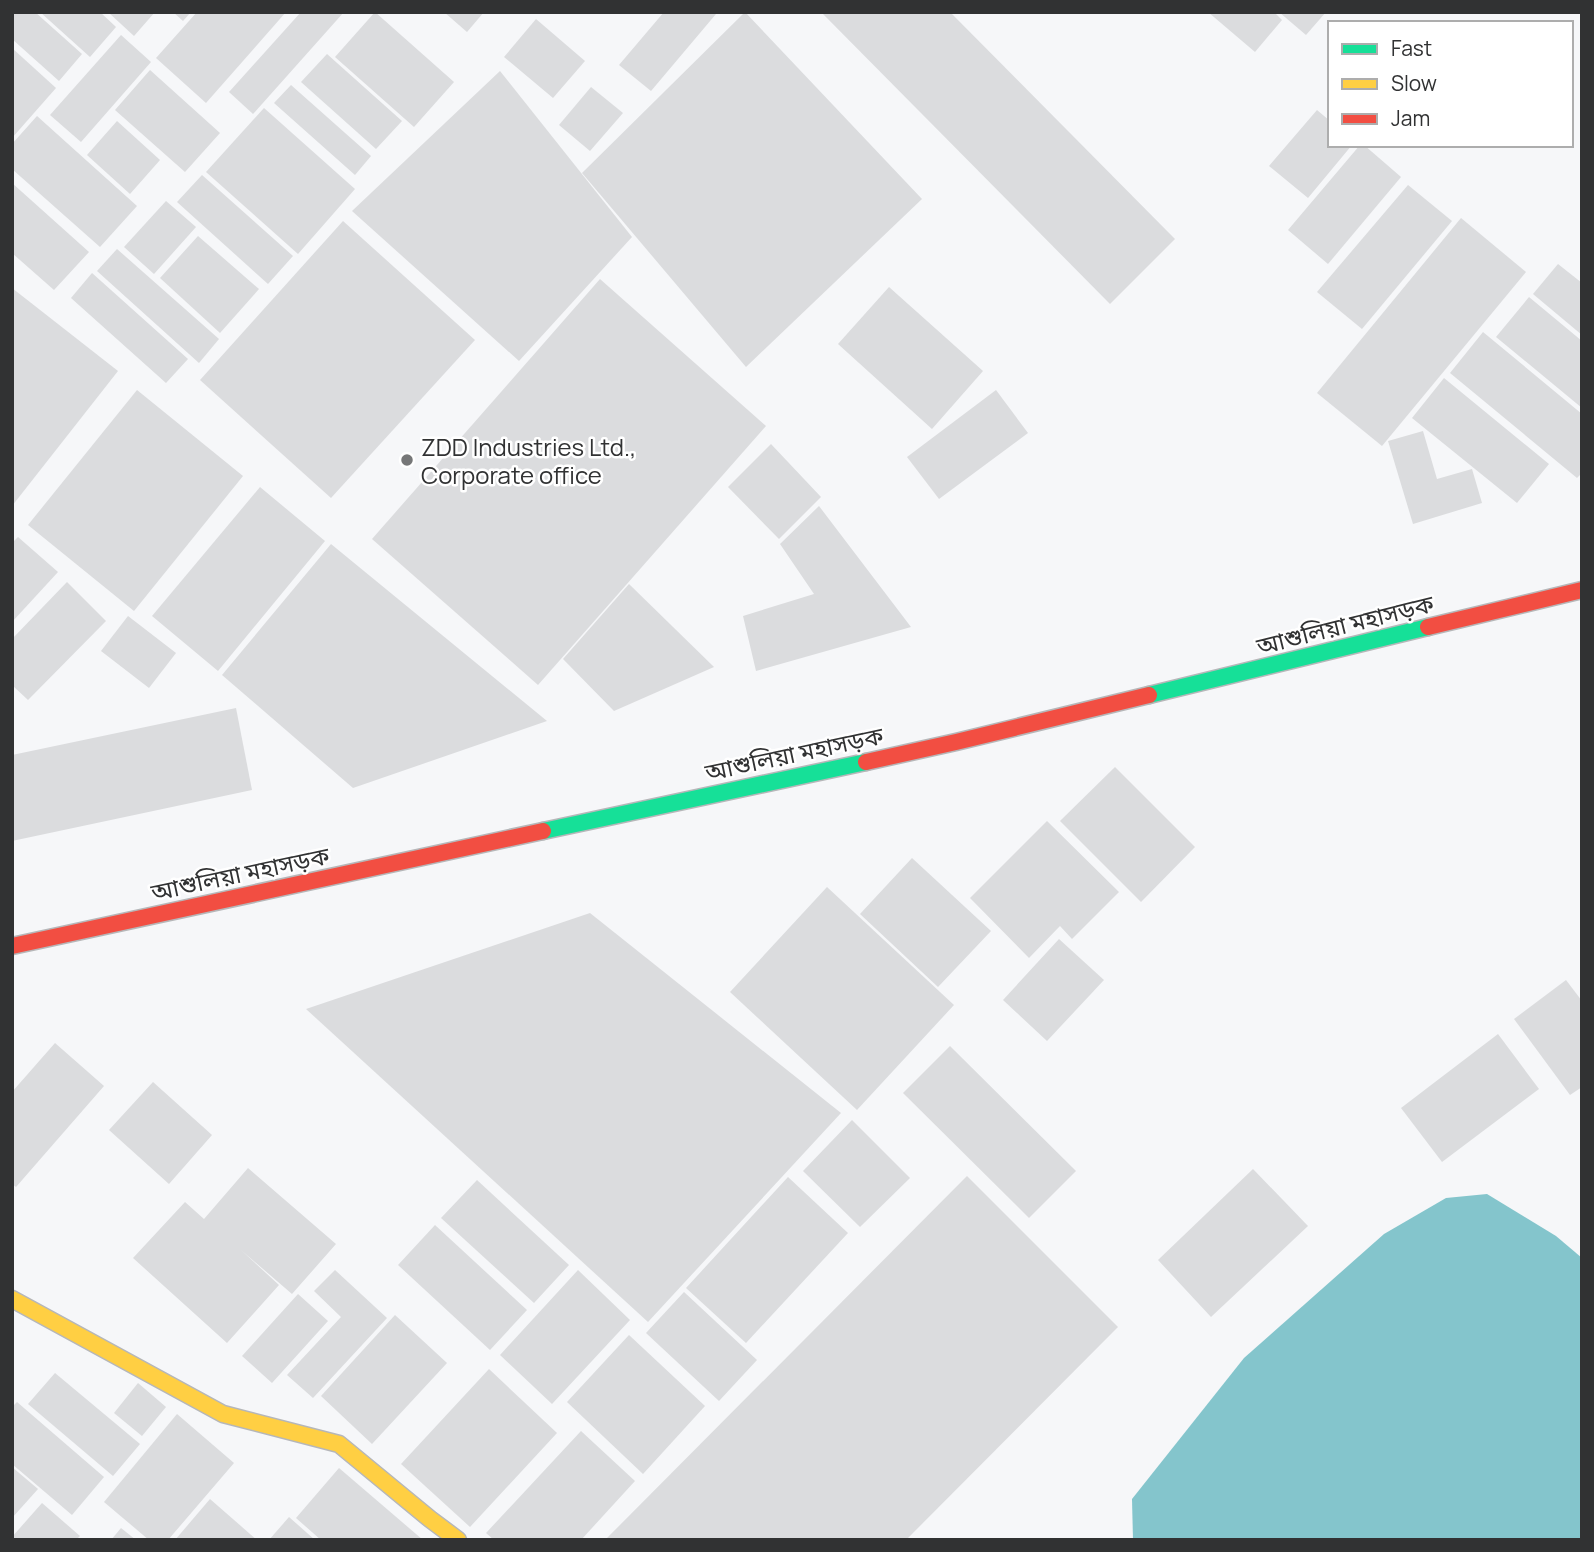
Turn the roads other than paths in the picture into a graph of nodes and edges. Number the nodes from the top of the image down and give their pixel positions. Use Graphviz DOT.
graph roads {
  1 [pos="1582,590"];
  2 [pos="12,946"];
  3 [pos="12,1299"];
  4 [pos="458,1540"];
  1 -- 2 [label="main road, আশুলিয়া মহাসড়ক"];
  3 -- 4 [label="main road"];
}
